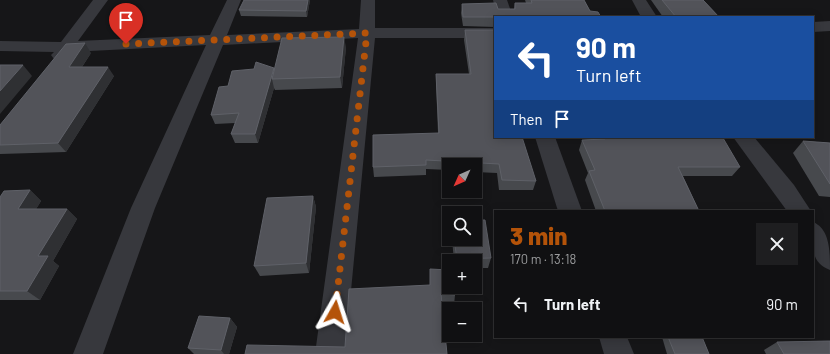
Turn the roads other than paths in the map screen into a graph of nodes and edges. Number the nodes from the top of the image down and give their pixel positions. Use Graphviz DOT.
graph roads {
  1 [pos="101,0"];
  2 [pos="234,0"];
  3 [pos="368,0"];
  4 [pos="500,0"];
  5 [pos="639,0"];
  6 [pos="505,16"];
  7 [pos="648,16"];
  8 [pos="830,26"];
  9 [pos="814,27"];
  10 [pos="367,33"];
  11 [pos="494,33"];
  12 [pos="215,40"];
  13 [pos="0,46"];
  14 [pos="67,47"];
  15 [pos="48,71"];
  16 [pos="545,138"];
  17 [pos="744,138"];
  18 [pos="570,210"];
  19 [pos="798,210"];
  20 [pos="814,234"];
  21 [pos="830,259"];
  22 [pos="613,338"];
  23 [pos="88,354"];
  24 [pos="330,354"];
  25 [pos="619,354"];
  1 -- 14 [label="street"];
  2 -- 12 [label="street"];
  3 -- 10 [label="street"];
  4 -- 6 [label="street"];
  5 -- 7 [label="street"];
  8 -- 9 [label="street"];
  10 -- 11 [label="street"];
  10 -- 12 [label="street"];
  10 -- 24 [label="street"];
  12 -- 14 [label="street"];
  12 -- 23 [label="street"];
  13 -- 14 [label="street"];
  14 -- 15 [label="street"];
  16 -- 18 [label="street"];
  17 -- 19 [label="street"];
  20 -- 21 [label="street"];
  22 -- 25 [label="street"];
}
